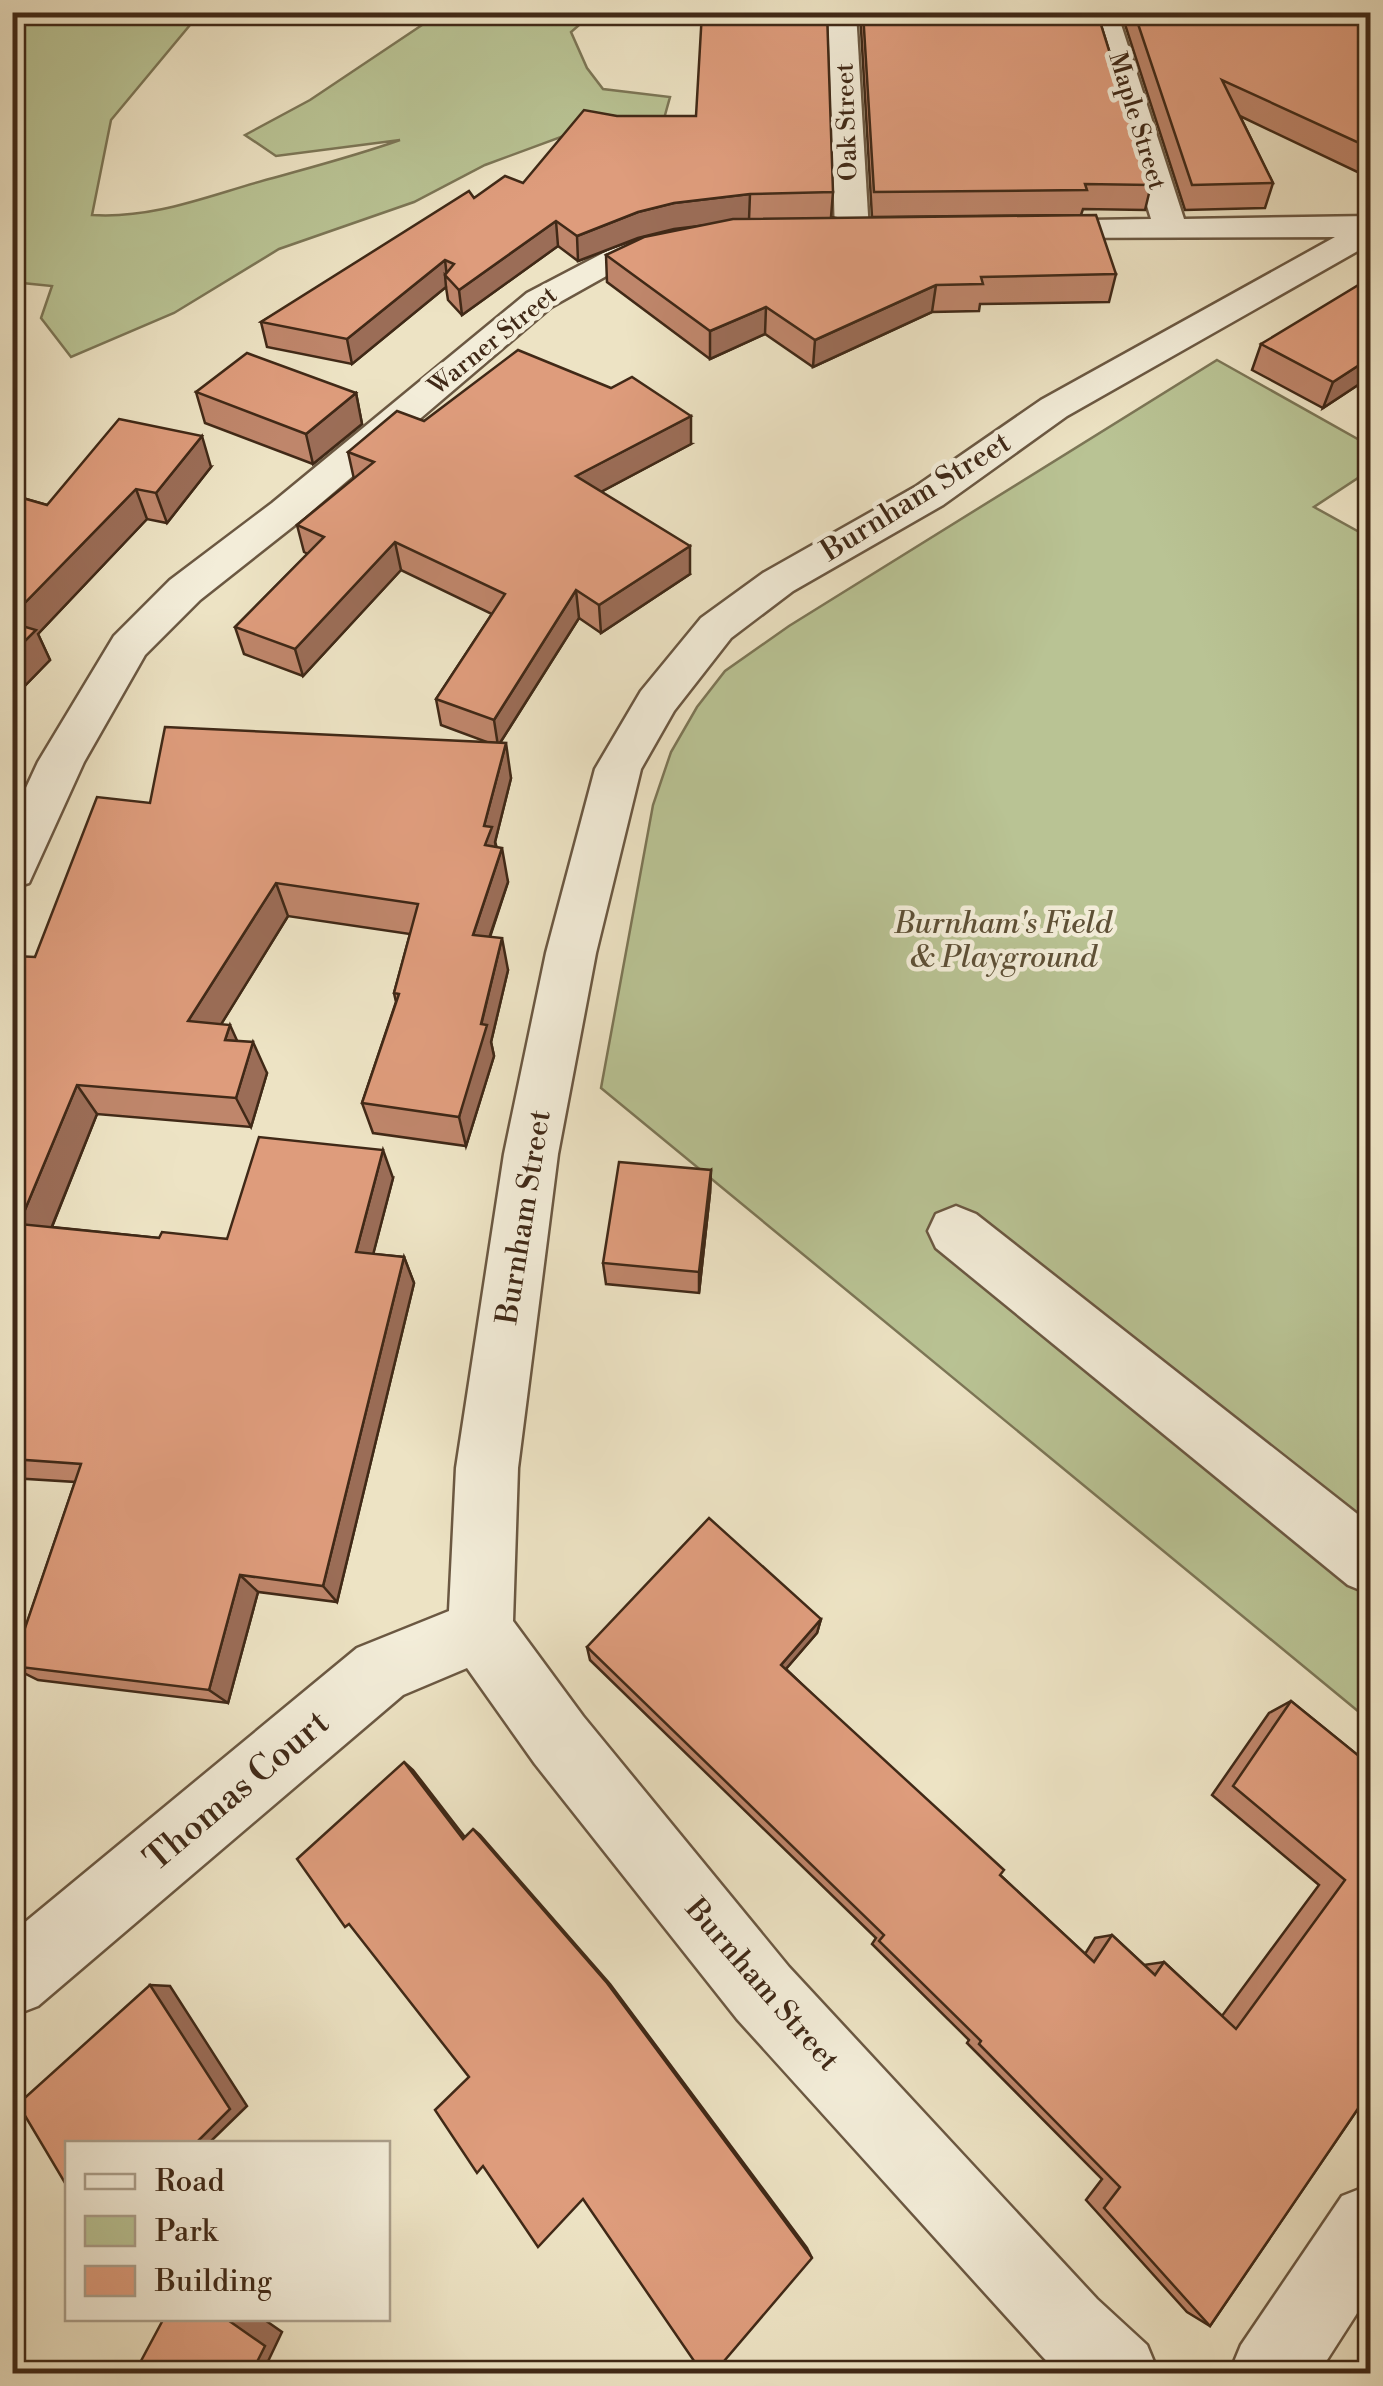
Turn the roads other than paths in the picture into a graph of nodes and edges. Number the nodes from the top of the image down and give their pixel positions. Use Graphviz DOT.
graph roads {
  1 [pos="842,12"];
  2 [pos="1103,12"];
  3 [pos="1370,228"];
  4 [pos="1171,230"];
  5 [pos="992,231"];
  6 [pos="892,232"];
  7 [pos="713,234"];
  8 [pos="12,755"];
  9 [pos="61,762"];
  10 [pos="12,870"];
  11 [pos="956,1232"];
  12 [pos="1370,1563"];
  13 [pos="480,1631"];
  14 [pos="12,1980"];
  15 [pos="1370,2224"];
  16 [pos="1118,2374"];
  17 [pos="1270,2374"];
  1 -- 6 [label="street, Oak Street"];
  2 -- 4 [label="street, Maple Street"];
  3 -- 4 [label="street"];
  3 -- 13 [label="street, Burnham Street"];
  4 -- 5 [label="street"];
  7 -- 9 [label="street, Warner Street"];
  8 -- 9 [label="street"];
  9 -- 10 [label="street, Warner Street"];
  11 -- 12 [label="street"];
  13 -- 14 [label="street, Thomas Court"];
  13 -- 16 [label="street, Burnham Street"];
  15 -- 17 [label="street"];
}
